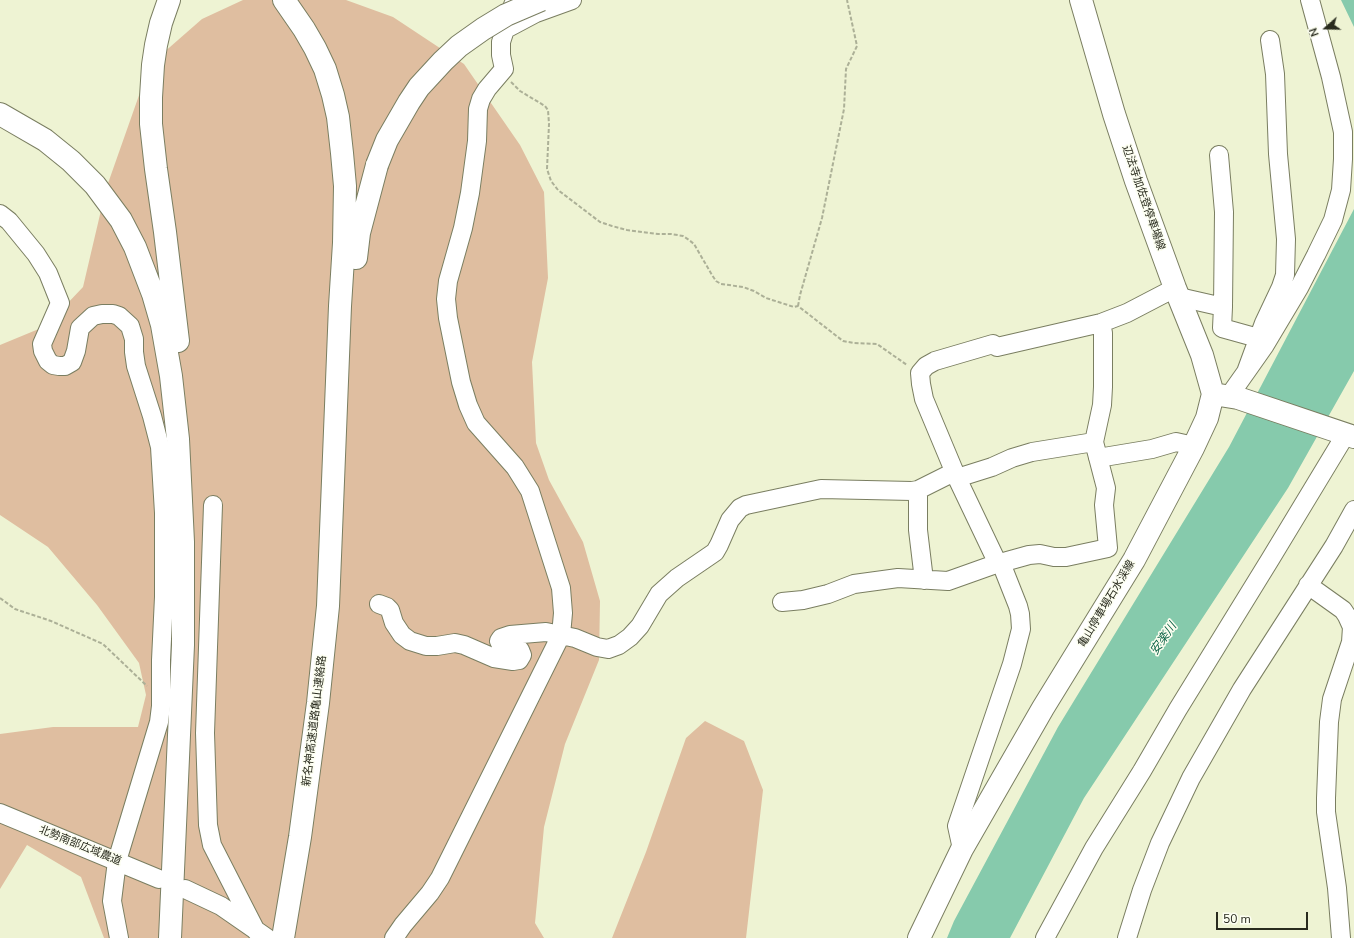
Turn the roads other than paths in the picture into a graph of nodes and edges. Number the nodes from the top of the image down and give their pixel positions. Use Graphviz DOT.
graph roads {
  1 [pos="168,0"];
  2 [pos="284,0"];
  3 [pos="516,0"];
  4 [pos="541,0"];
  5 [pos="572,0"];
  6 [pos="1081,0"];
  7 [pos="1310,0"];
  8 [pos="504,30"];
  9 [pos="1270,40"];
  10 [pos="0,114"];
  11 [pos="1219,155"];
  12 [pos="0,214"];
  13 [pos="1177,293"];
  14 [pos="1223,307"];
  15 [pos="1101,323"];
  16 [pos="1258,338"];
  17 [pos="1246,372"];
  18 [pos="1227,396"];
  19 [pos="1346,435"];
  20 [pos="1194,446"];
  21 [pos="1096,450"];
  22 [pos="956,475"];
  23 [pos="918,490"];
  24 [pos="332,502"];
  25 [pos="213,505"];
  26 [pos="1354,510"];
  27 [pos="1000,564"];
  28 [pos="924,580"];
  29 [pos="1308,585"];
  30 [pos="782,602"];
  31 [pos="379,604"];
  32 [pos="561,635"];
  33 [pos="0,813"];
  34 [pos="962,849"];
  35 [pos="116,861"];
  36 [pos="166,873"];
  37 [pos="185,889"];
  38 [pos="261,935"];
  39 [pos="119,938"];
  40 [pos="170,938"];
  41 [pos="283,938"];
  42 [pos="394,938"];
  43 [pos="919,938"];
  44 [pos="1045,938"];
  45 [pos="1127,938"];
  46 [pos="1342,938"];
  1 -- 36 [label="main road"];
  2 -- 24 [label="main road"];
  3 -- 8 [label="street"];
  4 -- 24 [label="main road, bridge"];
  5 -- 8 [label="street"];
  6 -- 13 [label="main road, 辺法寺加佐登停車場線"];
  7 -- 17 [label="street"];
  8 -- 32 [label="street"];
  9 -- 16 [label="street"];
  10 -- 36 [label="main road"];
  11 -- 14 [label="street"];
  12 -- 35 [label="street"];
  13 -- 14 [label="street"];
  13 -- 15 [label="street"];
  13 -- 18 [label="main road, 辺法寺加佐登停車場線"];
  14 -- 16 [label="street"];
  15 -- 21 [label="street"];
  15 -- 22 [label="street"];
  16 -- 17 [label="street"];
  17 -- 18 [label="street"];
  18 -- 19 [label="main road"];
  18 -- 20 [label="main road, 亀山停車場石水渓線"];
  19 -- 44 [label="street"];
  20 -- 21 [label="street"];
  20 -- 34 [label="main road, 亀山停車場石水渓線"];
  21 -- 22 [label="street"];
  21 -- 27 [label="street"];
  22 -- 23 [label="street"];
  22 -- 27 [label="street"];
  23 -- 28 [label="street"];
  23 -- 32 [label="street"];
  24 -- 41 [label="main road, 新名神高速道路亀山連絡路"];
  25 -- 38 [label="street"];
  26 -- 29 [label="street"];
  27 -- 28 [label="street"];
  27 -- 34 [label="street"];
  28 -- 30 [label="street"];
  29 -- 45 [label="street"];
  29 -- 46 [label="street"];
  31 -- 32 [label="street"];
  32 -- 42 [label="street"];
  33 -- 35 [label="street, 北勢南部広域農道"];
  34 -- 43 [label="main road, 亀山停車場石水渓線"];
  35 -- 36 [label="street, 北勢南部広域農道"];
  35 -- 39 [label="street"];
  36 -- 40 [label="main road"];
  37 -- 38 [label="street"];
}
